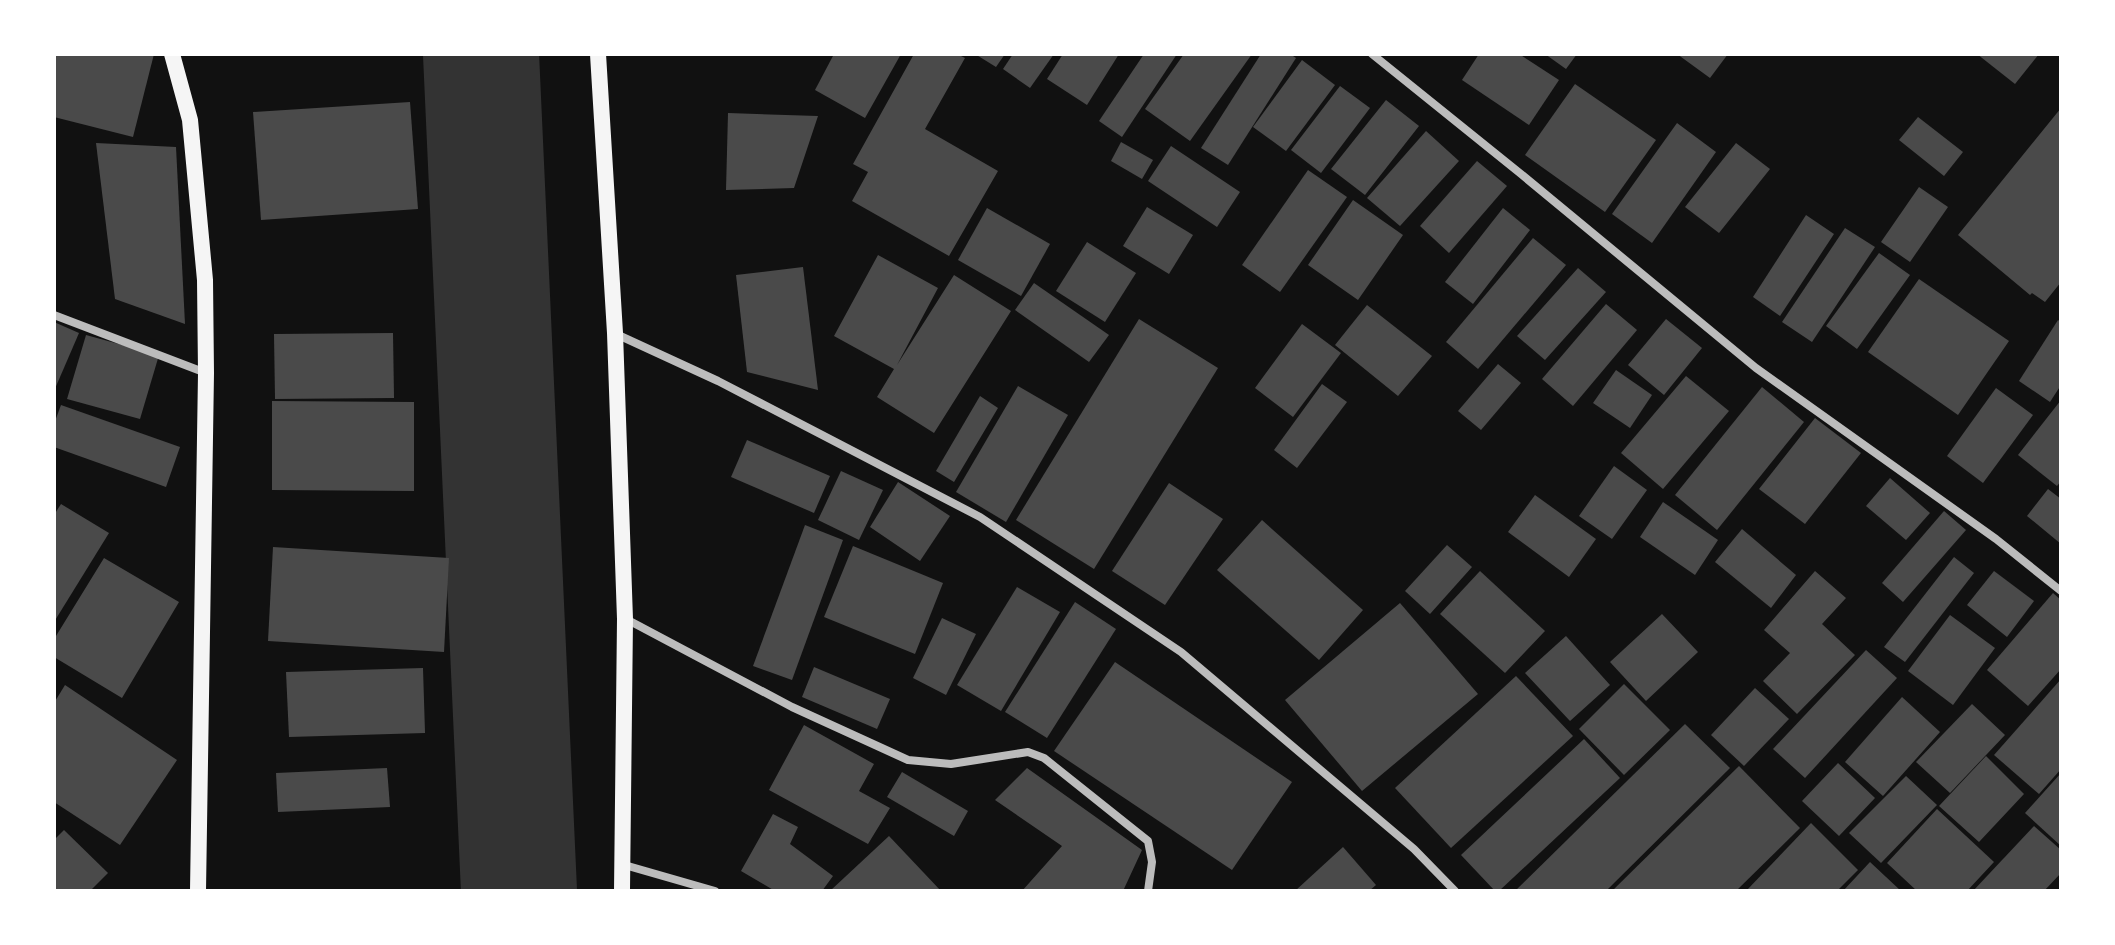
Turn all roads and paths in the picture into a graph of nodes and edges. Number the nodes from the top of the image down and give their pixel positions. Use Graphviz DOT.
graph roads {
  1 [pos="172,54"];
  2 [pos="598,54"];
  3 [pos="1372,54"];
  4 [pos="54,315"];
  5 [pos="615,333"];
  6 [pos="206,373"];
  7 [pos="2061,591"];
  8 [pos="625,619"];
  9 [pos="621,864"];
  10 [pos="198,891"];
  11 [pos="622,891"];
  12 [pos="715,891"];
  13 [pos="1148,891"];
  14 [pos="1455,891"];
  1 -- 6 [label="main road"];
  2 -- 5 [label="main road"];
  3 -- 7 [label="street"];
  4 -- 6 [label="street"];
  5 -- 8 [label="main road"];
  5 -- 14 [label="street"];
  6 -- 10 [label="main road"];
  8 -- 9 [label="main road"];
  8 -- 13 [label="street"];
  9 -- 11 [label="main road"];
  9 -- 12 [label="street"];
}
